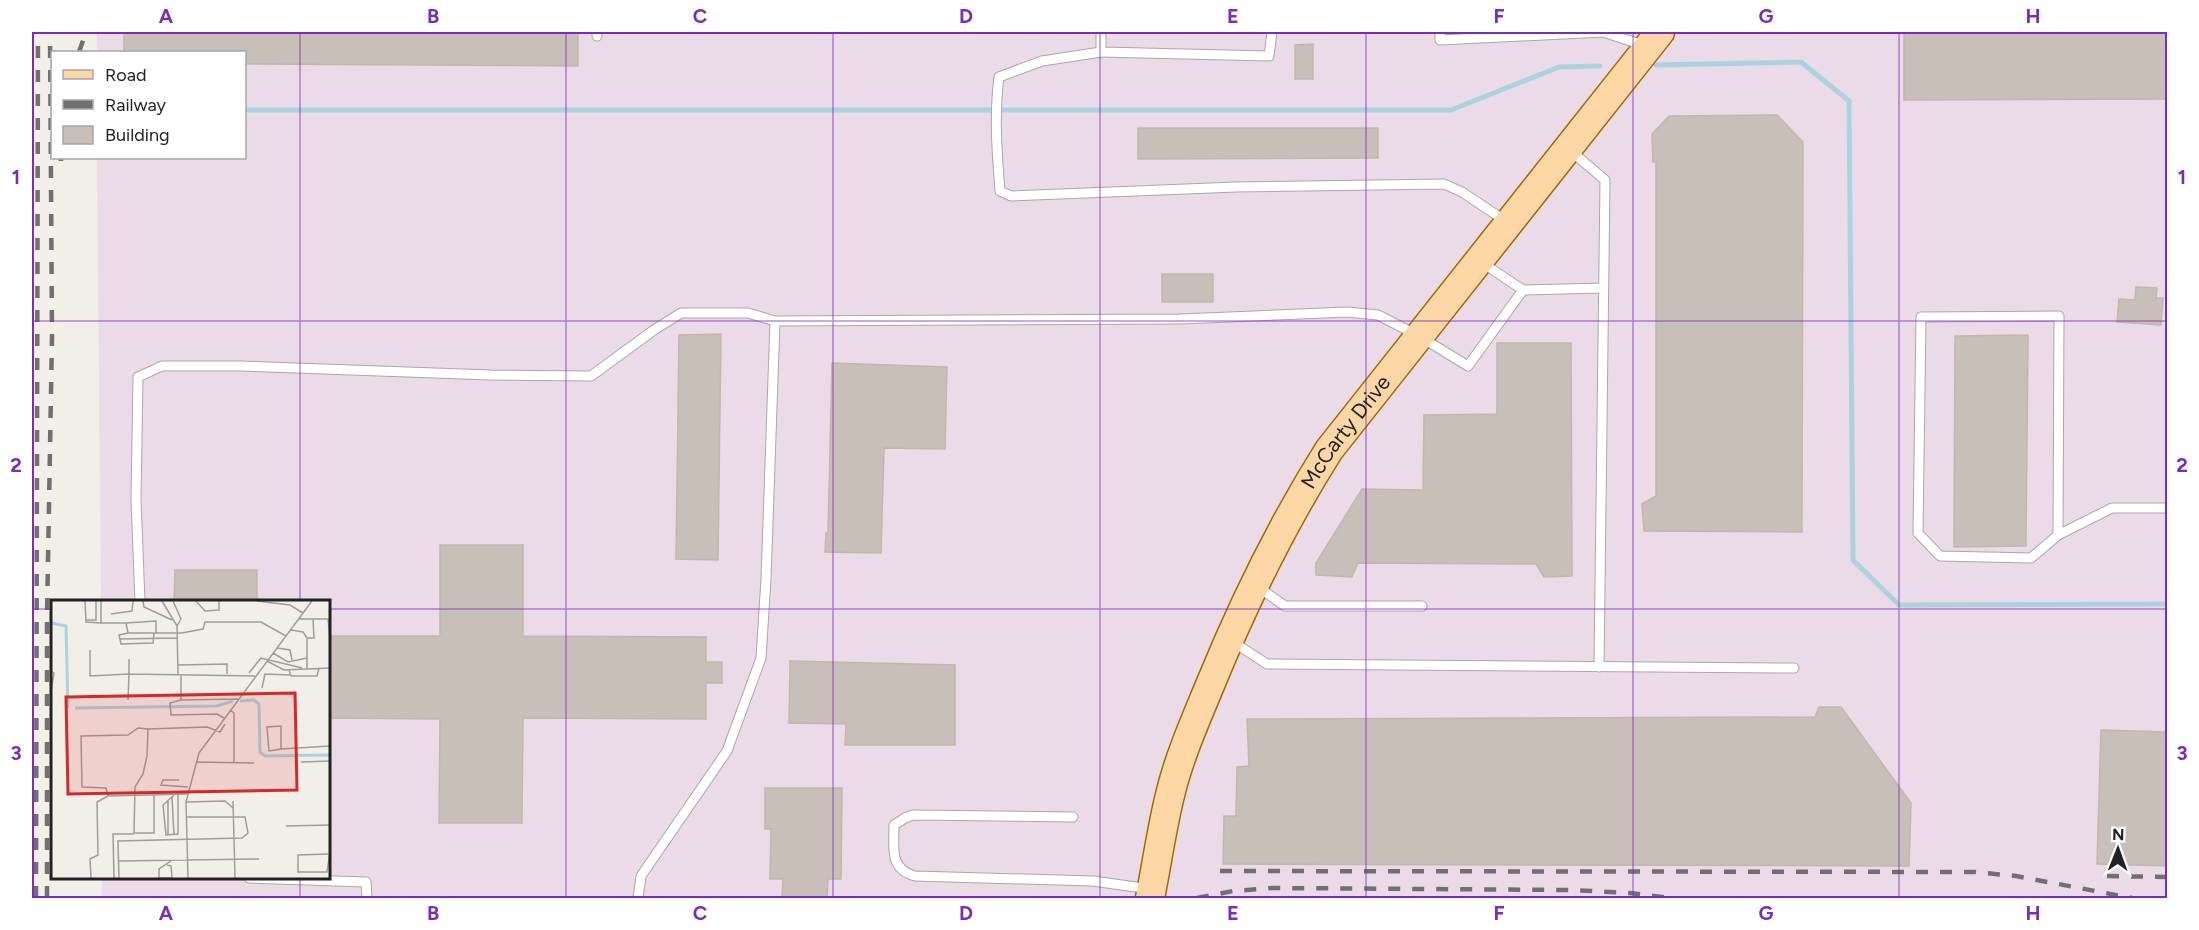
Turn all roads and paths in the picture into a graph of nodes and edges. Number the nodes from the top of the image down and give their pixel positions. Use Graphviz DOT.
graph roads {
  1 [pos="1101,32"];
  2 [pos="1272,32"];
  3 [pos="1440,32"];
  4 [pos="1654,39"];
  5 [pos="1101,52"];
  6 [pos="1568,148"];
  7 [pos="1508,223"];
  8 [pos="1479,260"];
  9 [pos="1603,288"];
  10 [pos="1523,290"];
  11 [pos="775,321"];
  12 [pos="1419,336"];
  13 [pos="2168,508"];
  14 [pos="2058,535"];
  15 [pos="1254,584"];
  16 [pos="140,600"];
  17 [pos="1422,606"];
  18 [pos="1228,640"];
  19 [pos="1599,667"];
  20 [pos="1794,668"];
  21 [pos="1073,817"];
  22 [pos="278,879"];
  23 [pos="1151,894"];
  24 [pos="368,898"];
  25 [pos="638,898"];
  1 -- 5 [label="lane"];
  2 -- 5 [label="lane"];
  3 -- 4 [label="lane"];
  4 -- 6 [label="main road, McCarty Drive"];
  5 -- 7 [label="lane"];
  6 -- 7 [label="main road, McCarty Drive"];
  6 -- 9 [label="lane"];
  7 -- 8 [label="main road, McCarty Drive"];
  8 -- 10 [label="lane"];
  8 -- 12 [label="main road, McCarty Drive"];
  9 -- 10 [label="lane"];
  9 -- 19 [label="lane"];
  10 -- 12 [label="lane"];
  11 -- 12 [label="lane"];
  11 -- 16 [label="lane"];
  11 -- 25 [label="lane"];
  12 -- 15 [label="main road, McCarty Drive"];
  13 -- 14 [label="lane"];
  14 -- 14 [label="lane"];
  15 -- 17 [label="lane"];
  15 -- 18 [label="main road, McCarty Drive"];
  18 -- 19 [label="lane"];
  18 -- 23 [label="main road, McCarty Drive"];
  19 -- 20 [label="lane"];
  21 -- 23 [label="lane"];
  22 -- 24 [label="lane"];
}
